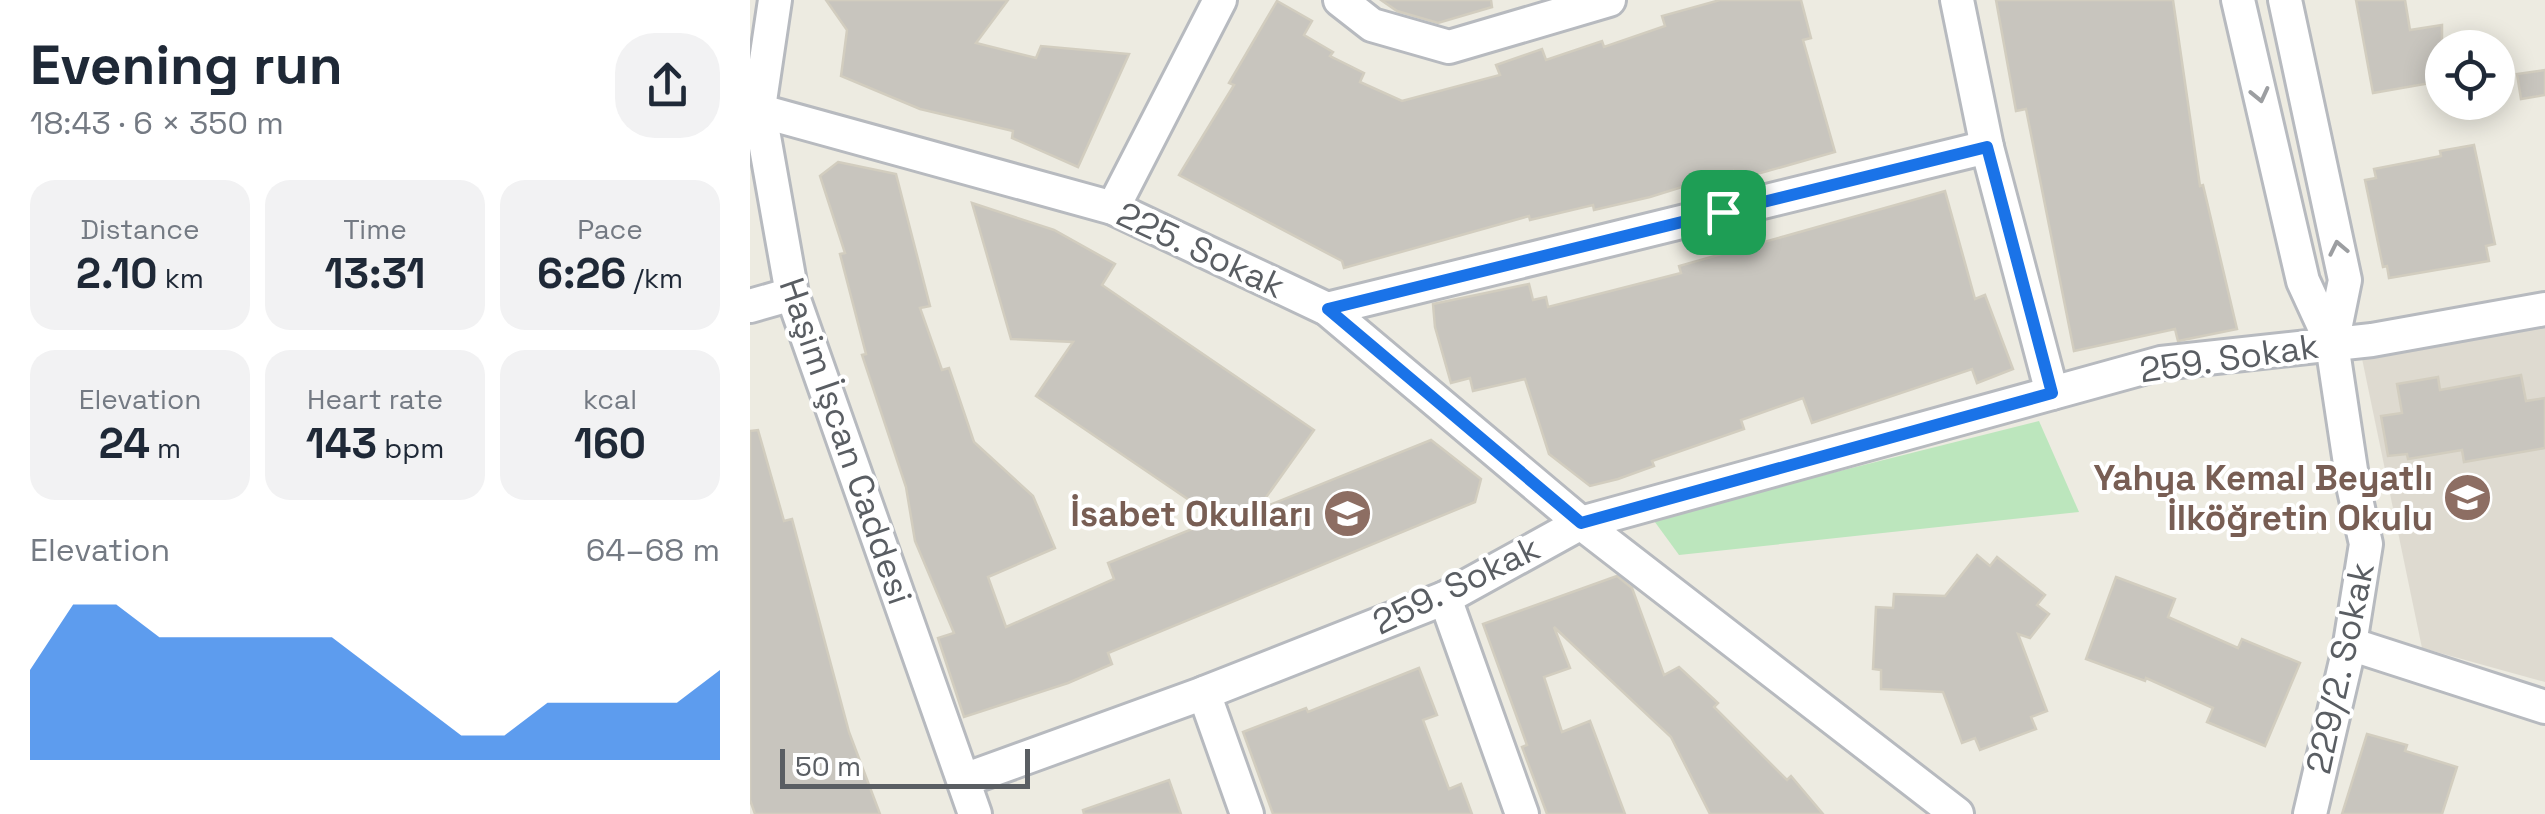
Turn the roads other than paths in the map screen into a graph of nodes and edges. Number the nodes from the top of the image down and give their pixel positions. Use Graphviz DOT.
graph roads {
  1 [pos="775,0"];
  2 [pos="1220,0"];
  3 [pos="1340,0"];
  4 [pos="1609,0"];
  5 [pos="1957,0"];
  6 [pos="2238,0"];
  7 [pos="2285,0"];
  8 [pos="754,108"];
  9 [pos="1987,147"];
  10 [pos="1114,208"];
  11 [pos="792,294"];
  12 [pos="750,306"];
  13 [pos="1328,309"];
  14 [pos="2545,309"];
  15 [pos="2332,344"];
  16 [pos="2052,393"];
  17 [pos="1581,523"];
  18 [pos="1445,598"];
  19 [pos="2350,644"];
  20 [pos="1204,693"];
  21 [pos="2545,707"];
  22 [pos="964,780"];
  23 [pos="975,814"];
  24 [pos="1246,814"];
  25 [pos="1522,814"];
  26 [pos="1957,814"];
  27 [pos="2310,814"];
  1 -- 8 [label="street, Haşim İşcan Caddesi"];
  2 -- 10 [label="street"];
  3 -- 4 [label="street"];
  5 -- 9 [label="street"];
  6 -- 15 [label="street, one-way"];
  15 -- 7 [label="street, one-way"];
  8 -- 10 [label="street, 225. Sokak"];
  8 -- 11 [label="street, Haşim İşcan Caddesi"];
  9 -- 13 [label="street"];
  9 -- 16 [label="street"];
  10 -- 13 [label="street, 225. Sokak"];
  11 -- 12 [label="street"];
  11 -- 22 [label="street, Haşim İşcan Caddesi"];
  13 -- 17 [label="street, 225. Sokak"];
  14 -- 15 [label="street, 259. Sokak"];
  15 -- 16 [label="street, 259. Sokak"];
  15 -- 19 [label="street, 229/2. Sokak"];
  16 -- 17 [label="street, 259. Sokak"];
  17 -- 18 [label="street, 259. Sokak"];
  17 -- 26 [label="street, 225. Sokak"];
  18 -- 20 [label="street, 259. Sokak"];
  18 -- 25 [label="street"];
  19 -- 21 [label="street"];
  19 -- 27 [label="street, 229/2. Sokak"];
  20 -- 22 [label="street, 259. Sokak"];
  20 -- 24 [label="street"];
  22 -- 23 [label="street, Haşim İşcan Caddesi"];
}
